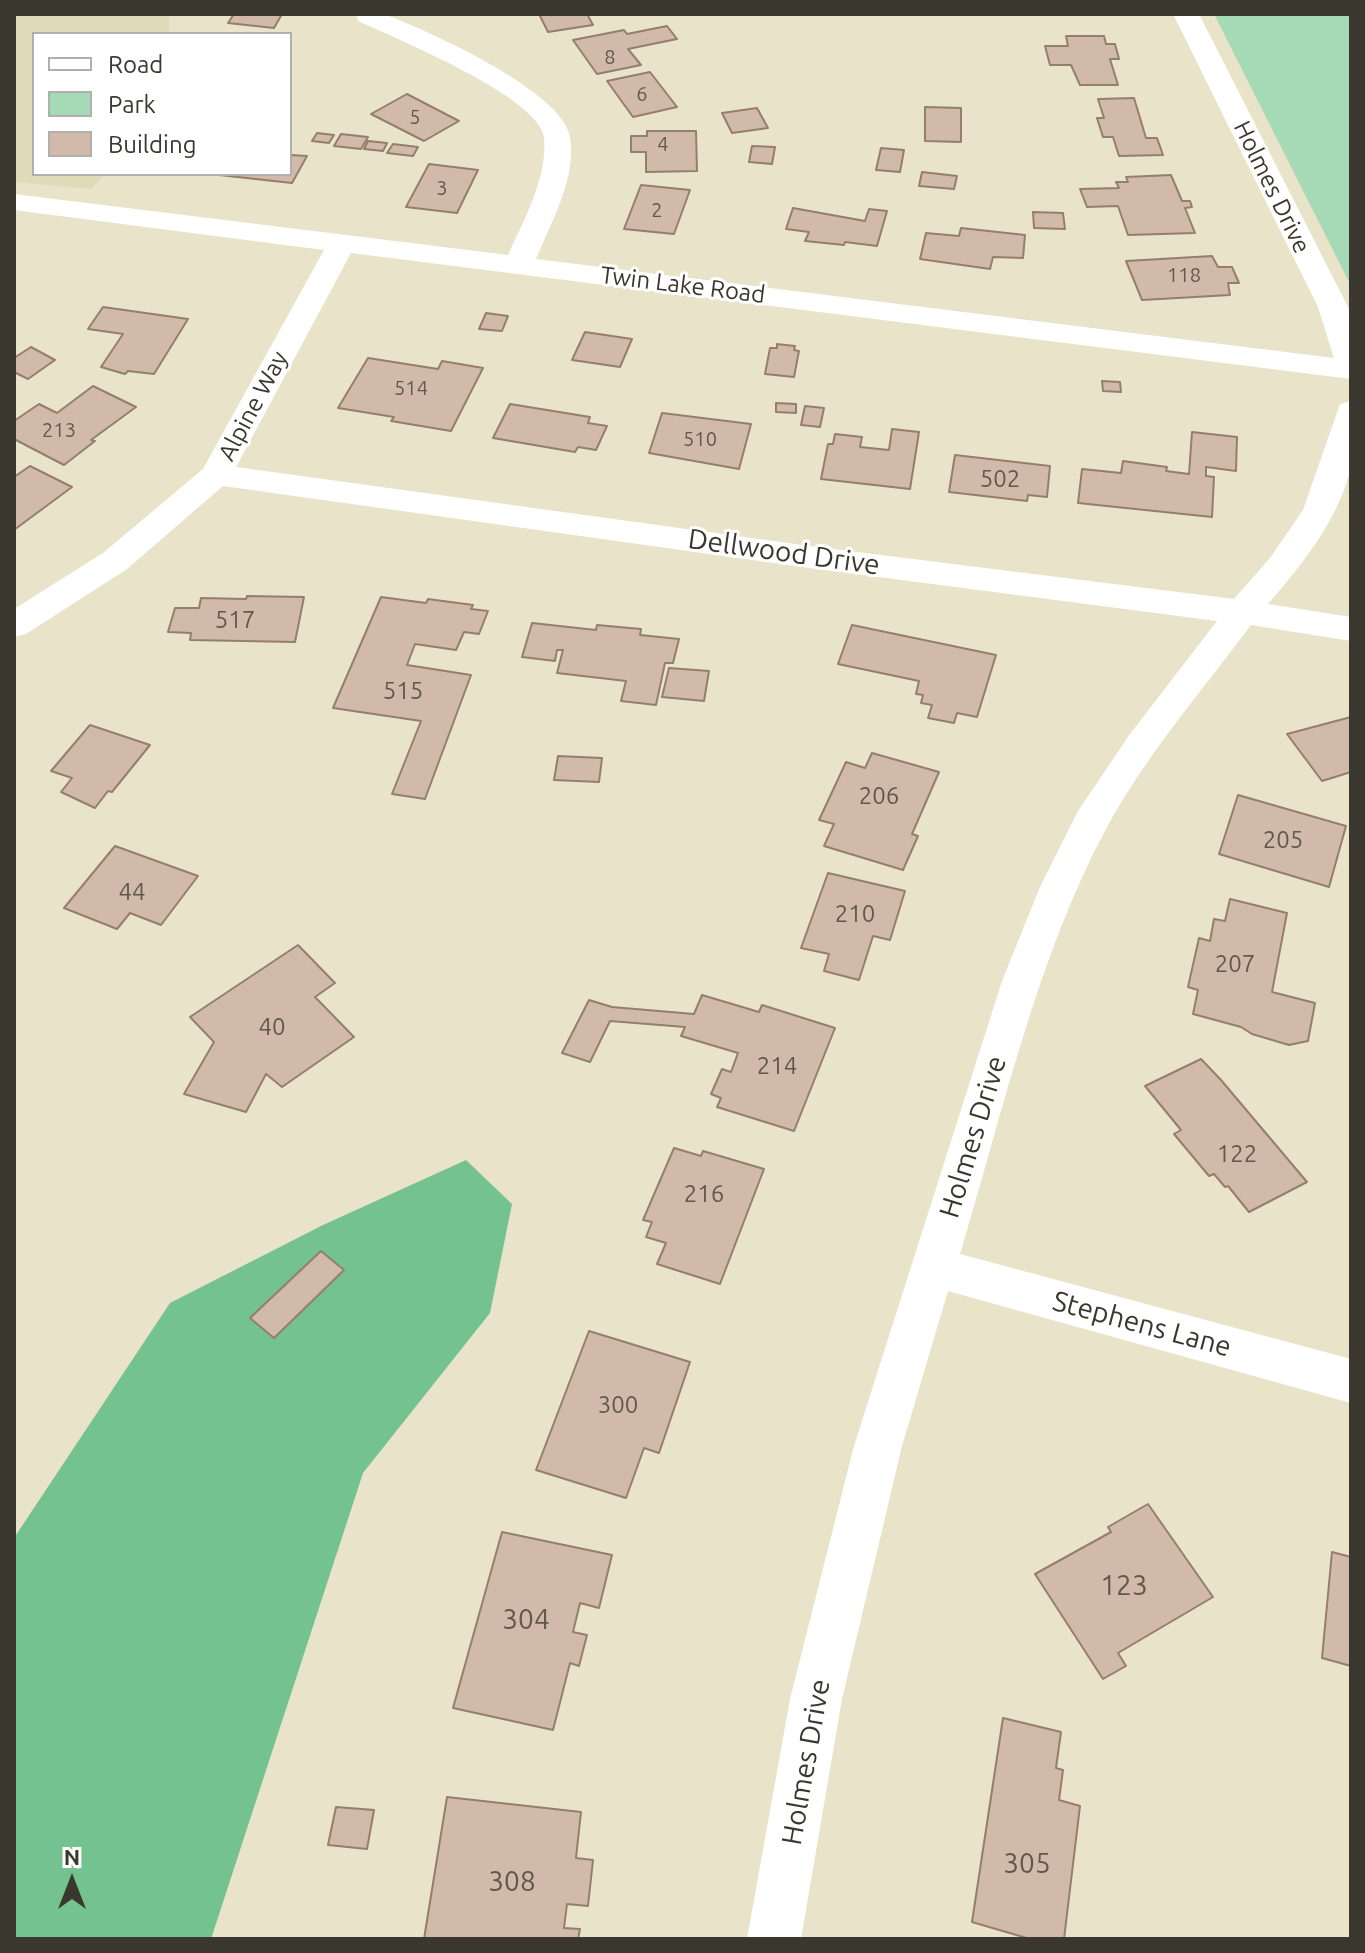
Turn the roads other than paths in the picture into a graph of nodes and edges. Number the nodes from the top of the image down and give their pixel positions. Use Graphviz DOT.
graph roads {
  1 [pos="1186,14"];
  2 [pos="367,16"];
  3 [pos="14,202"];
  4 [pos="343,242"];
  5 [pos="519,264"];
  6 [pos="1351,364"];
  7 [pos="1351,370"];
  8 [pos="1351,411"];
  9 [pos="216,475"];
  10 [pos="1242,612"];
  11 [pos="14,625"];
  12 [pos="1351,629"];
  13 [pos="933,1267"];
  14 [pos="1351,1381"];
  15 [pos="774,1939"];
  1 -- 6 [label="street, Holmes Drive"];
  2 -- 5 [label="street"];
  3 -- 4 [label="street, Twin Lake Road"];
  4 -- 5 [label="street, Twin Lake Road"];
  4 -- 9 [label="street, Alpine Way"];
  5 -- 7 [label="street, Twin Lake Road"];
  8 -- 10 [label="street, Holmes Drive"];
  9 -- 10 [label="street, Dellwood Drive"];
  9 -- 11 [label="street, Alpine Way"];
  10 -- 12 [label="street, Dellwood Drive"];
  10 -- 13 [label="street, Holmes Drive"];
  13 -- 14 [label="street, Stephens Lane"];
  13 -- 15 [label="street, Holmes Drive"];
}
